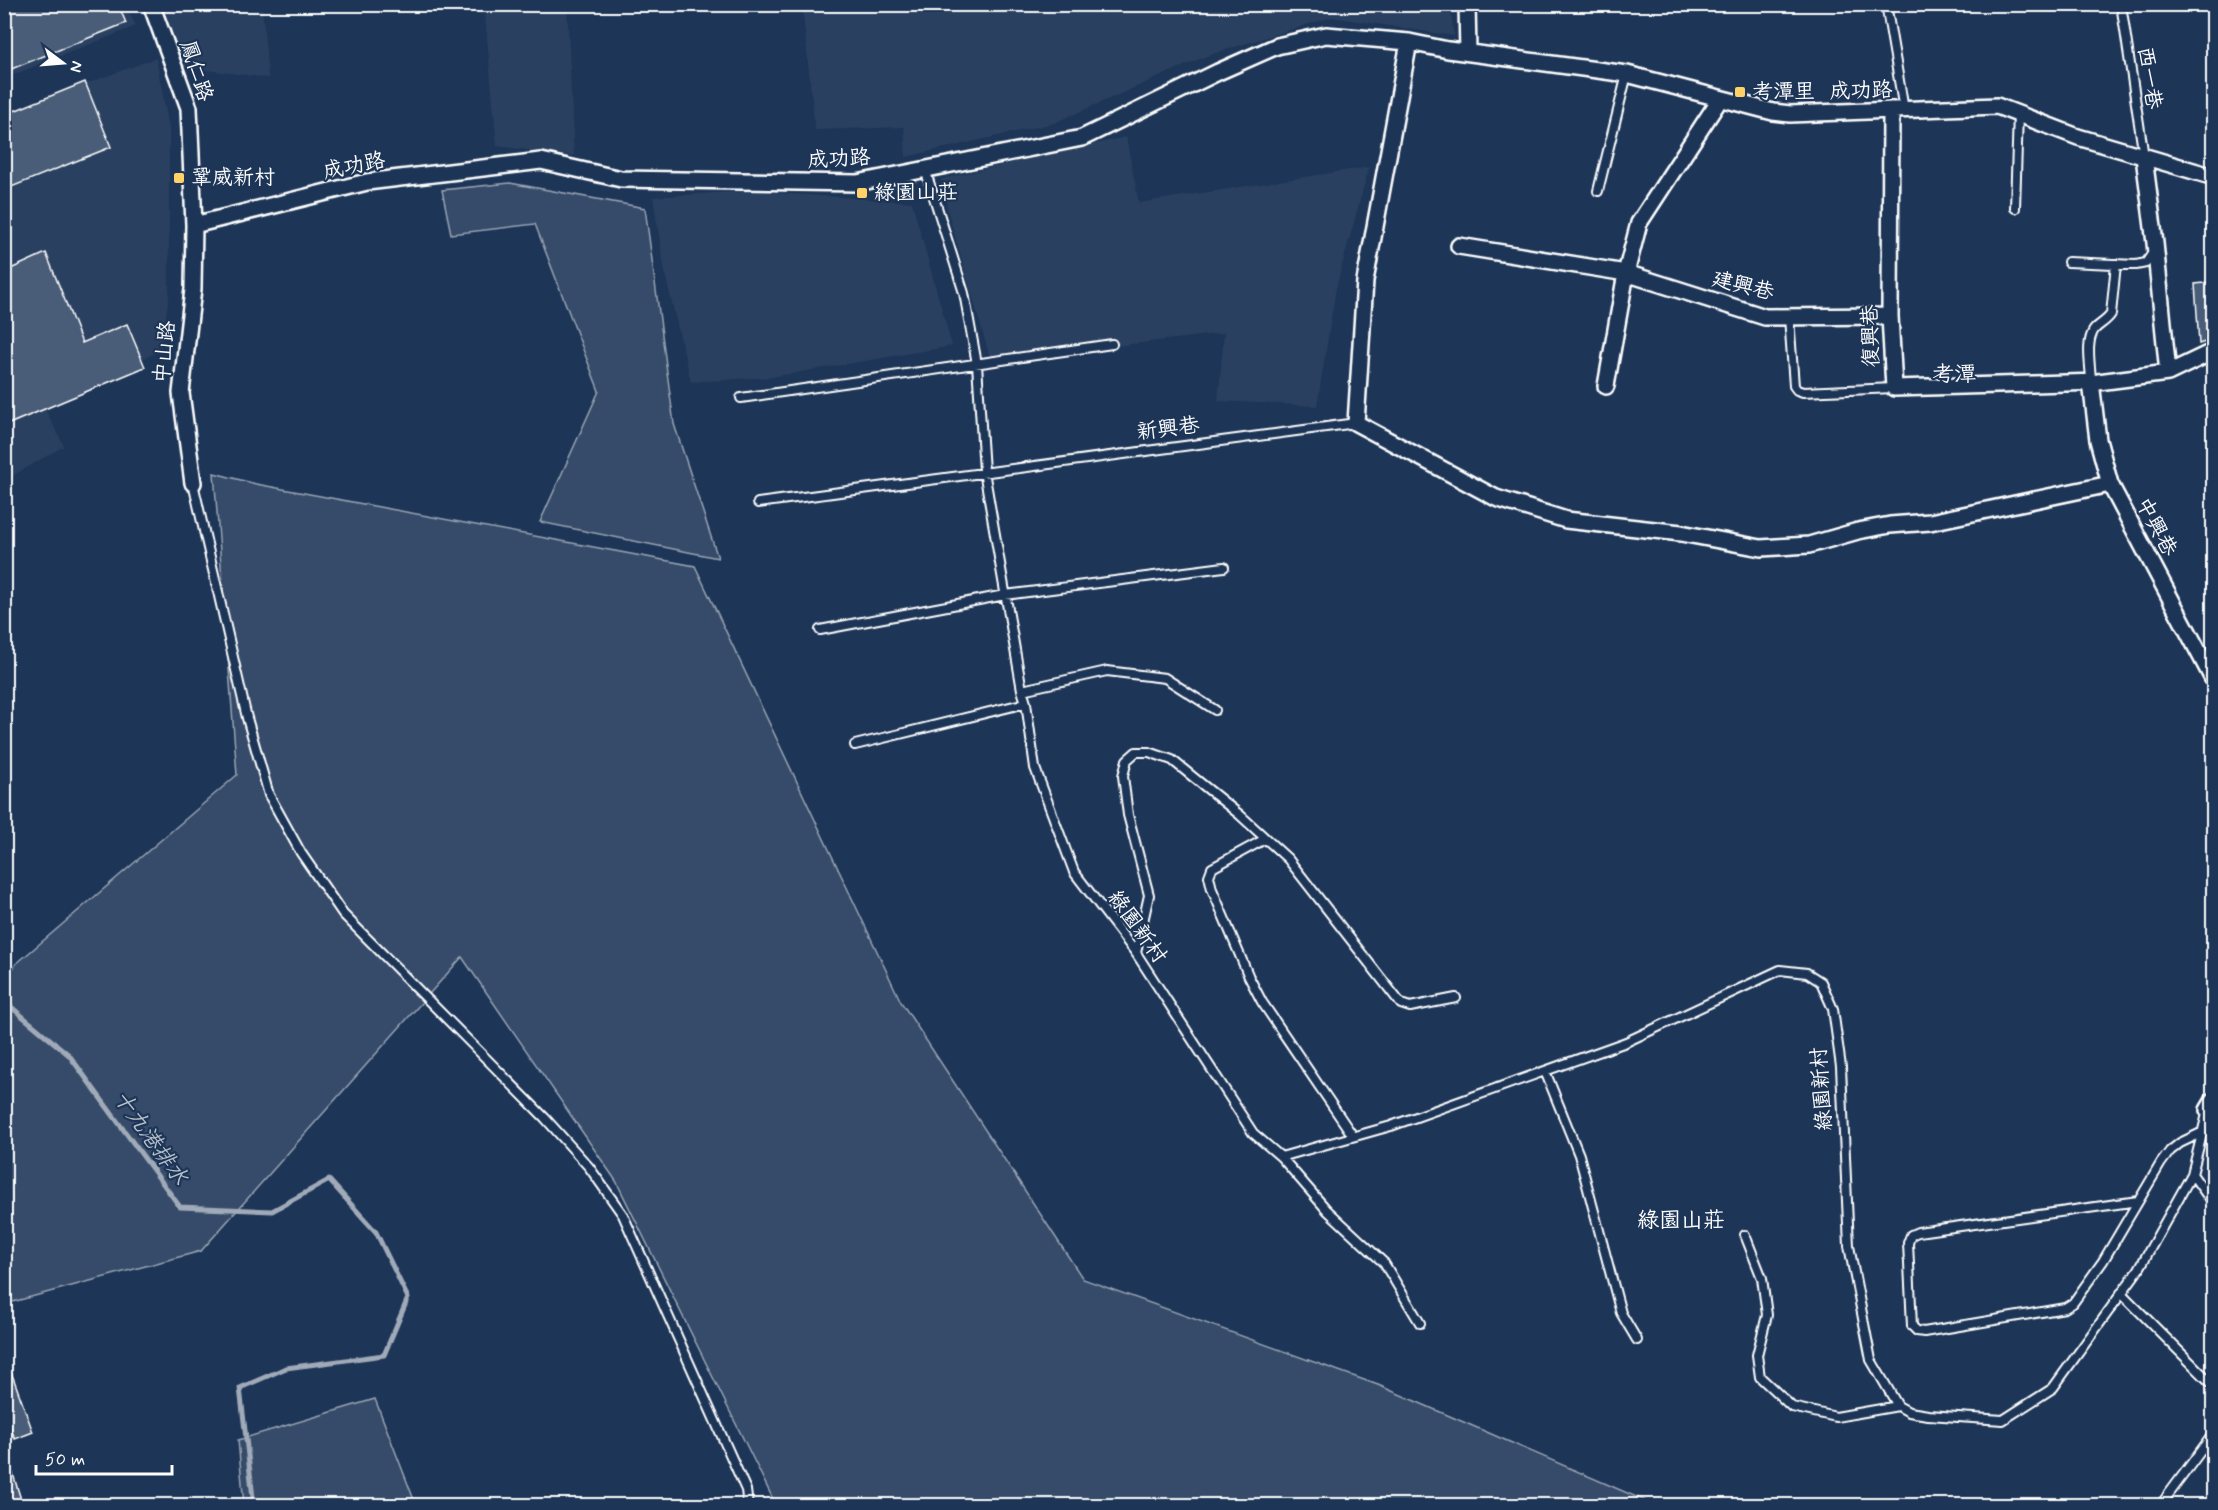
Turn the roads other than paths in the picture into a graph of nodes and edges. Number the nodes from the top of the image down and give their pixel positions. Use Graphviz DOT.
graph roads {
  1 [pos="151,4"];
  2 [pos="1467,4"];
  3 [pos="1886,4"];
  4 [pos="2121,4"];
  5 [pos="1409,42"];
  6 [pos="1468,52"];
  7 [pos="1627,74"];
  8 [pos="1720,99"];
  9 [pos="1898,110"];
  10 [pos="2018,113"];
  11 [pos="2144,157"];
  12 [pos="925,168"];
  13 [pos="2214,177"];
  14 [pos="1598,190"];
  15 [pos="2015,208"];
  16 [pos="194,225"];
  17 [pos="2155,243"];
  18 [pos="1459,246"];
  19 [pos="2068,262"];
  20 [pos="2116,264"];
  21 [pos="1626,273"];
  22 [pos="1890,316"];
  23 [pos="1789,317"];
  24 [pos="1112,344"];
  25 [pos="2214,351"];
  26 [pos="977,364"];
  27 [pos="2168,373"];
  28 [pos="2091,382"];
  29 [pos="1606,386"];
  30 [pos="1894,388"];
  31 [pos="741,398"];
  32 [pos="1356,423"];
  33 [pos="984,471"];
  34 [pos="193,483"];
  35 [pos="2110,484"];
  36 [pos="758,503"];
  37 [pos="1224,567"];
  38 [pos="1005,596"];
  39 [pos="820,630"];
  40 [pos="2214,681"];
  41 [pos="1022,690"];
  42 [pos="1026,703"];
  43 [pos="1215,710"];
  44 [pos="855,745"];
  45 [pos="1265,839"];
  46 [pos="1136,953"];
  47 [pos="1456,998"];
  48 [pos="1545,1071"];
  49 [pos="2211,1105"];
  50 [pos="2203,1132"];
  51 [pos="1353,1136"];
  52 [pos="1281,1157"];
  53 [pos="2192,1174"];
  54 [pos="2138,1201"];
  55 [pos="2214,1205"];
  56 [pos="1745,1236"];
  57 [pos="2121,1293"];
  58 [pos="1420,1323"];
  59 [pos="1637,1340"];
  60 [pos="2214,1386"];
  61 [pos="1898,1406"];
  62 [pos="2214,1433"];
  63 [pos="748,1506"];
  64 [pos="2160,1506"];
  1 -- 16 [label="street, 鳳仁路"];
  2 -- 6 [label="street"];
  3 -- 9 [label="lane"];
  4 -- 11 [label="lane, 西一巷"];
  5 -- 6 [label="street, 成功路"];
  5 -- 12 [label="street, 成功路"];
  5 -- 32 [label="street"];
  6 -- 7 [label="street, 成功路"];
  7 -- 8 [label="street, 成功路"];
  7 -- 14 [label="lane"];
  8 -- 9 [label="street, 成功路"];
  8 -- 21 [label="street"];
  9 -- 10 [label="street, 成功路"];
  9 -- 22 [label="street, 復興巷"];
  10 -- 11 [label="street, 成功路"];
  10 -- 15 [label="lane"];
  11 -- 13 [label="street, 成功路"];
  11 -- 17 [label="street"];
  12 -- 16 [label="street, 成功路"];
  12 -- 26 [label="lane"];
  16 -- 34 [label="street, 中山路"];
  17 -- 20 [label="lane"];
  17 -- 27 [label="street"];
  18 -- 21 [label="street, 建興巷"];
  19 -- 20 [label="lane"];
  20 -- 28 [label="lane"];
  21 -- 23 [label="street, 建興巷"];
  21 -- 29 [label="street"];
  22 -- 23 [label="street, 建興巷"];
  22 -- 30 [label="street, 復興巷"];
  23 -- 30 [label="lane, 復興巷"];
  24 -- 26 [label="lane"];
  25 -- 27 [label="street"];
  26 -- 31 [label="lane"];
  26 -- 33 [label="lane"];
  27 -- 28 [label="street"];
  28 -- 30 [label="street"];
  28 -- 35 [label="street, 中興巷"];
  32 -- 33 [label="lane, 新興巷"];
  32 -- 35 [label="street"];
  33 -- 36 [label="lane, 新興巷"];
  33 -- 38 [label="lane"];
  34 -- 63 [label="lane"];
  35 -- 40 [label="street, 中興巷"];
  37 -- 38 [label="lane"];
  38 -- 39 [label="lane"];
  38 -- 41 [label="lane, 綠園新村"];
  41 -- 42 [label="lane, 綠園新村"];
  41 -- 43 [label="lane"];
  42 -- 44 [label="lane"];
  42 -- 46 [label="lane, 綠園新村"];
  45 -- 46 [label="lane"];
  45 -- 47 [label="lane"];
  45 -- 51 [label="lane"];
  46 -- 52 [label="lane, 綠園新村"];
  48 -- 51 [label="lane, 綠園新村"];
  48 -- 59 [label="lane"];
  48 -- 61 [label="lane, 綠園新村"];
  49 -- 50 [label="lane"];
  50 -- 53 [label="lane"];
  50 -- 54 [label="lane"];
  51 -- 52 [label="lane, 綠園新村"];
  52 -- 58 [label="lane, 綠園新村"];
  53 -- 55 [label="lane"];
  53 -- 57 [label="lane"];
  54 -- 54 [label="lane"];
  56 -- 61 [label="lane"];
  57 -- 60 [label="lane"];
  57 -- 61 [label="lane"];
  62 -- 64 [label="lane"];
}
